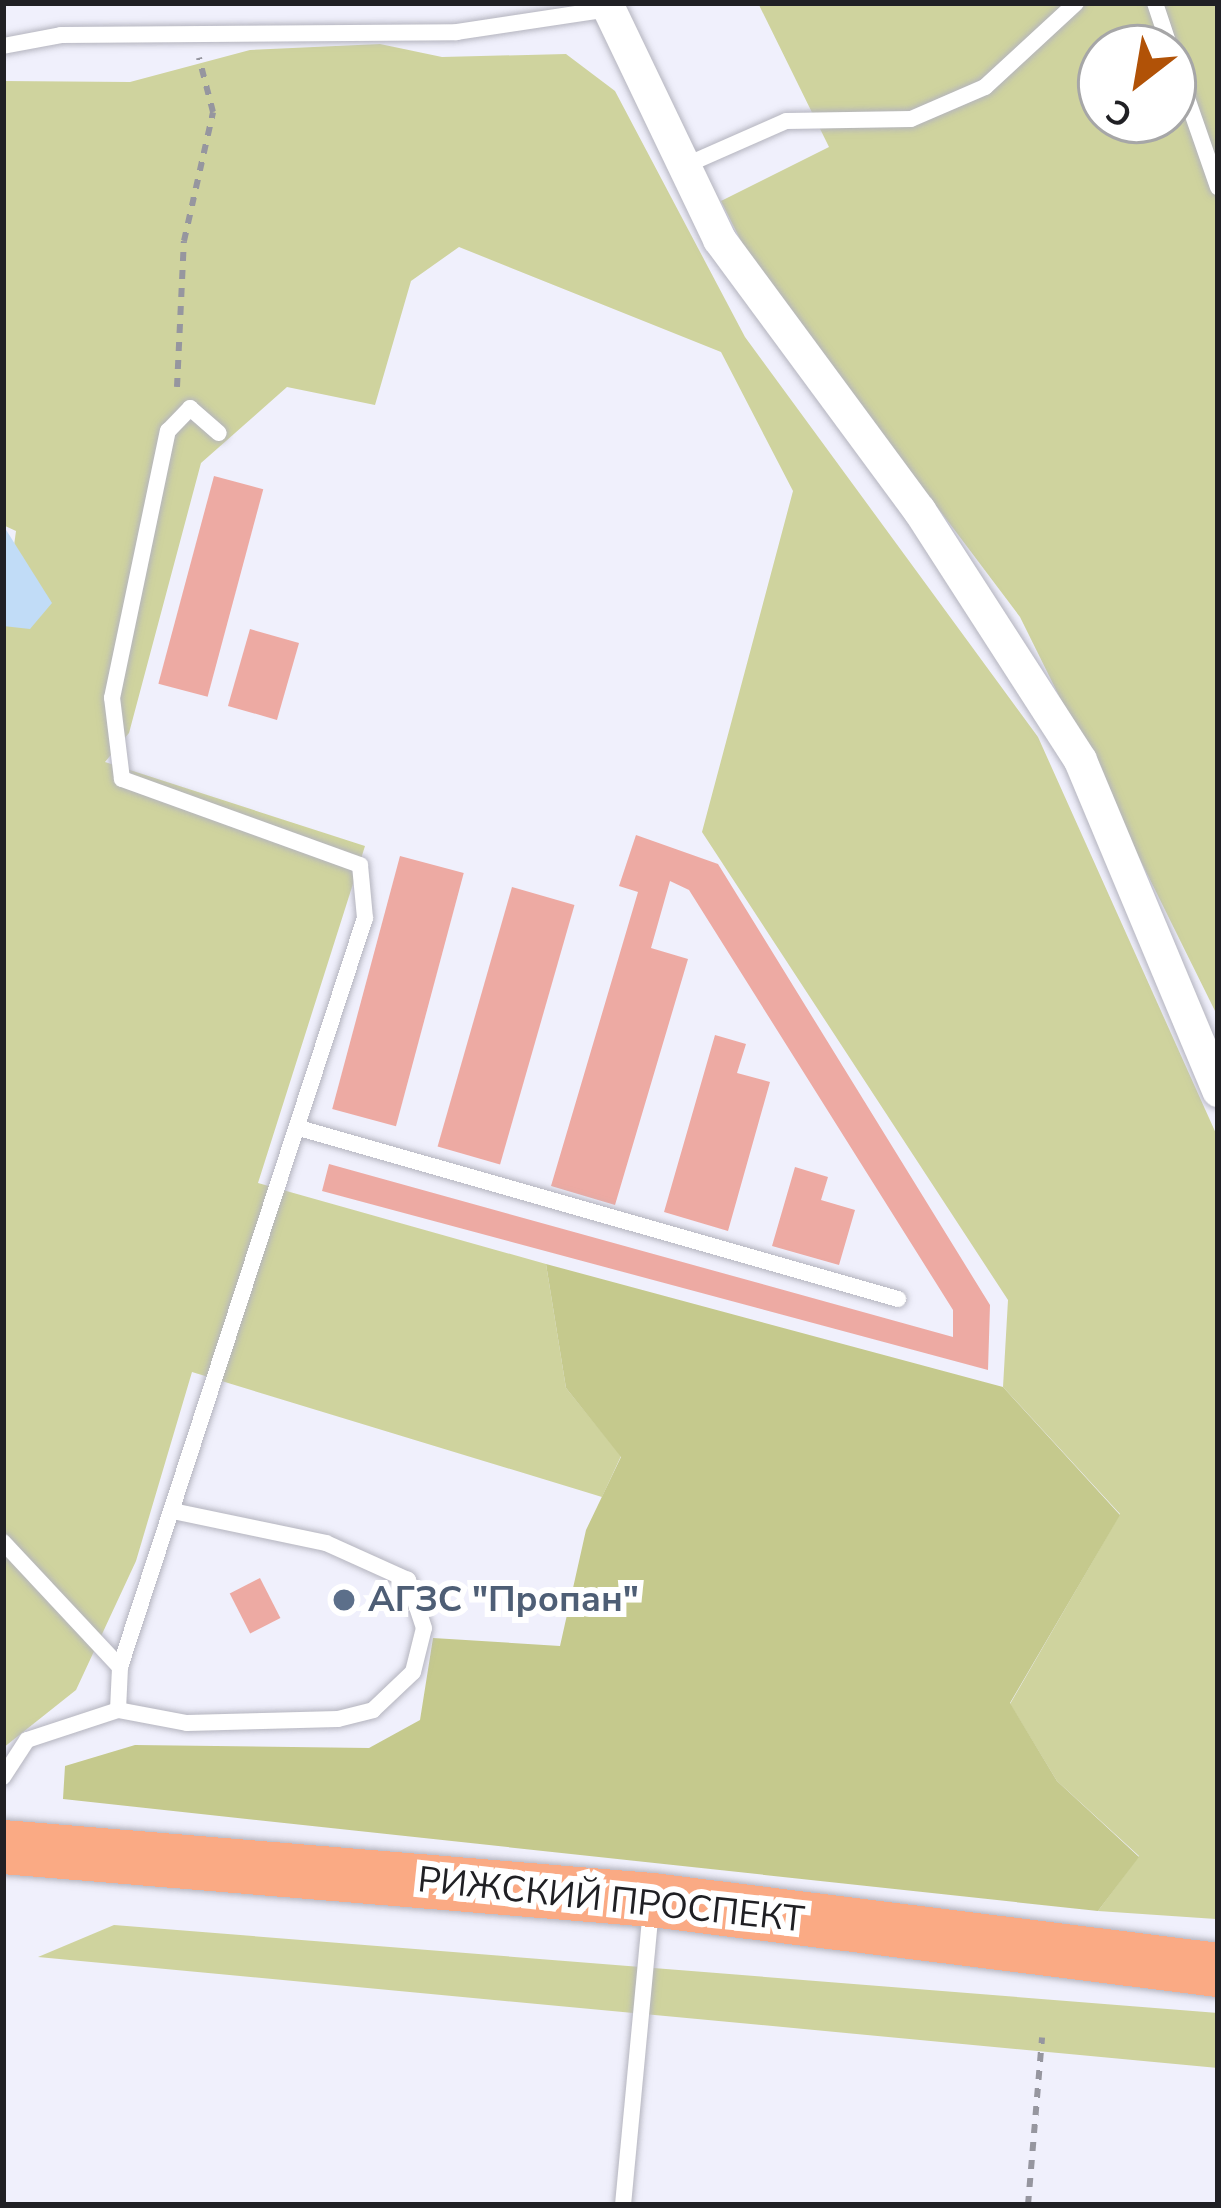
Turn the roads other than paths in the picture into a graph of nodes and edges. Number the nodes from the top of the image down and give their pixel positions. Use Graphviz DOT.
graph roads {
  1 [pos="1076,3"];
  2 [pos="608,6"];
  3 [pos="3,46"];
  4 [pos="1197,127"];
  5 [pos="684,166"];
  6 [pos="1218,188"];
  7 [pos="219,433"];
  8 [pos="1218,1090"];
  9 [pos="299,1129"];
  10 [pos="898,1299"];
  11 [pos="178,1512"];
  12 [pos="3,1542"];
  13 [pos="120,1667"];
  14 [pos="118,1710"];
  15 [pos="3,1777"];
  16 [pos="3,1846"];
  17 [pos="652,1900"];
  18 [pos="1218,1970"];
  19 [pos="623,2205"];
  1 -- 5 [label="lane"];
  2 -- 3 [label="lane"];
  2 -- 5 [label="street"];
  4 -- 6 [label="lane"];
  5 -- 8 [label="street"];
  7 -- 9 [label="lane"];
  9 -- 10 [label="lane"];
  9 -- 11 [label="lane"];
  11 -- 13 [label="lane"];
  11 -- 14 [label="lane"];
  12 -- 13 [label="lane"];
  13 -- 14 [label="lane"];
  14 -- 15 [label="lane"];
  16 -- 17 [label="highway, РИЖСКИЙ ПРОСПЕКТ"];
  17 -- 18 [label="highway, РИЖСКИЙ ПРОСПЕКТ"];
  17 -- 19 [label="lane"];
}
